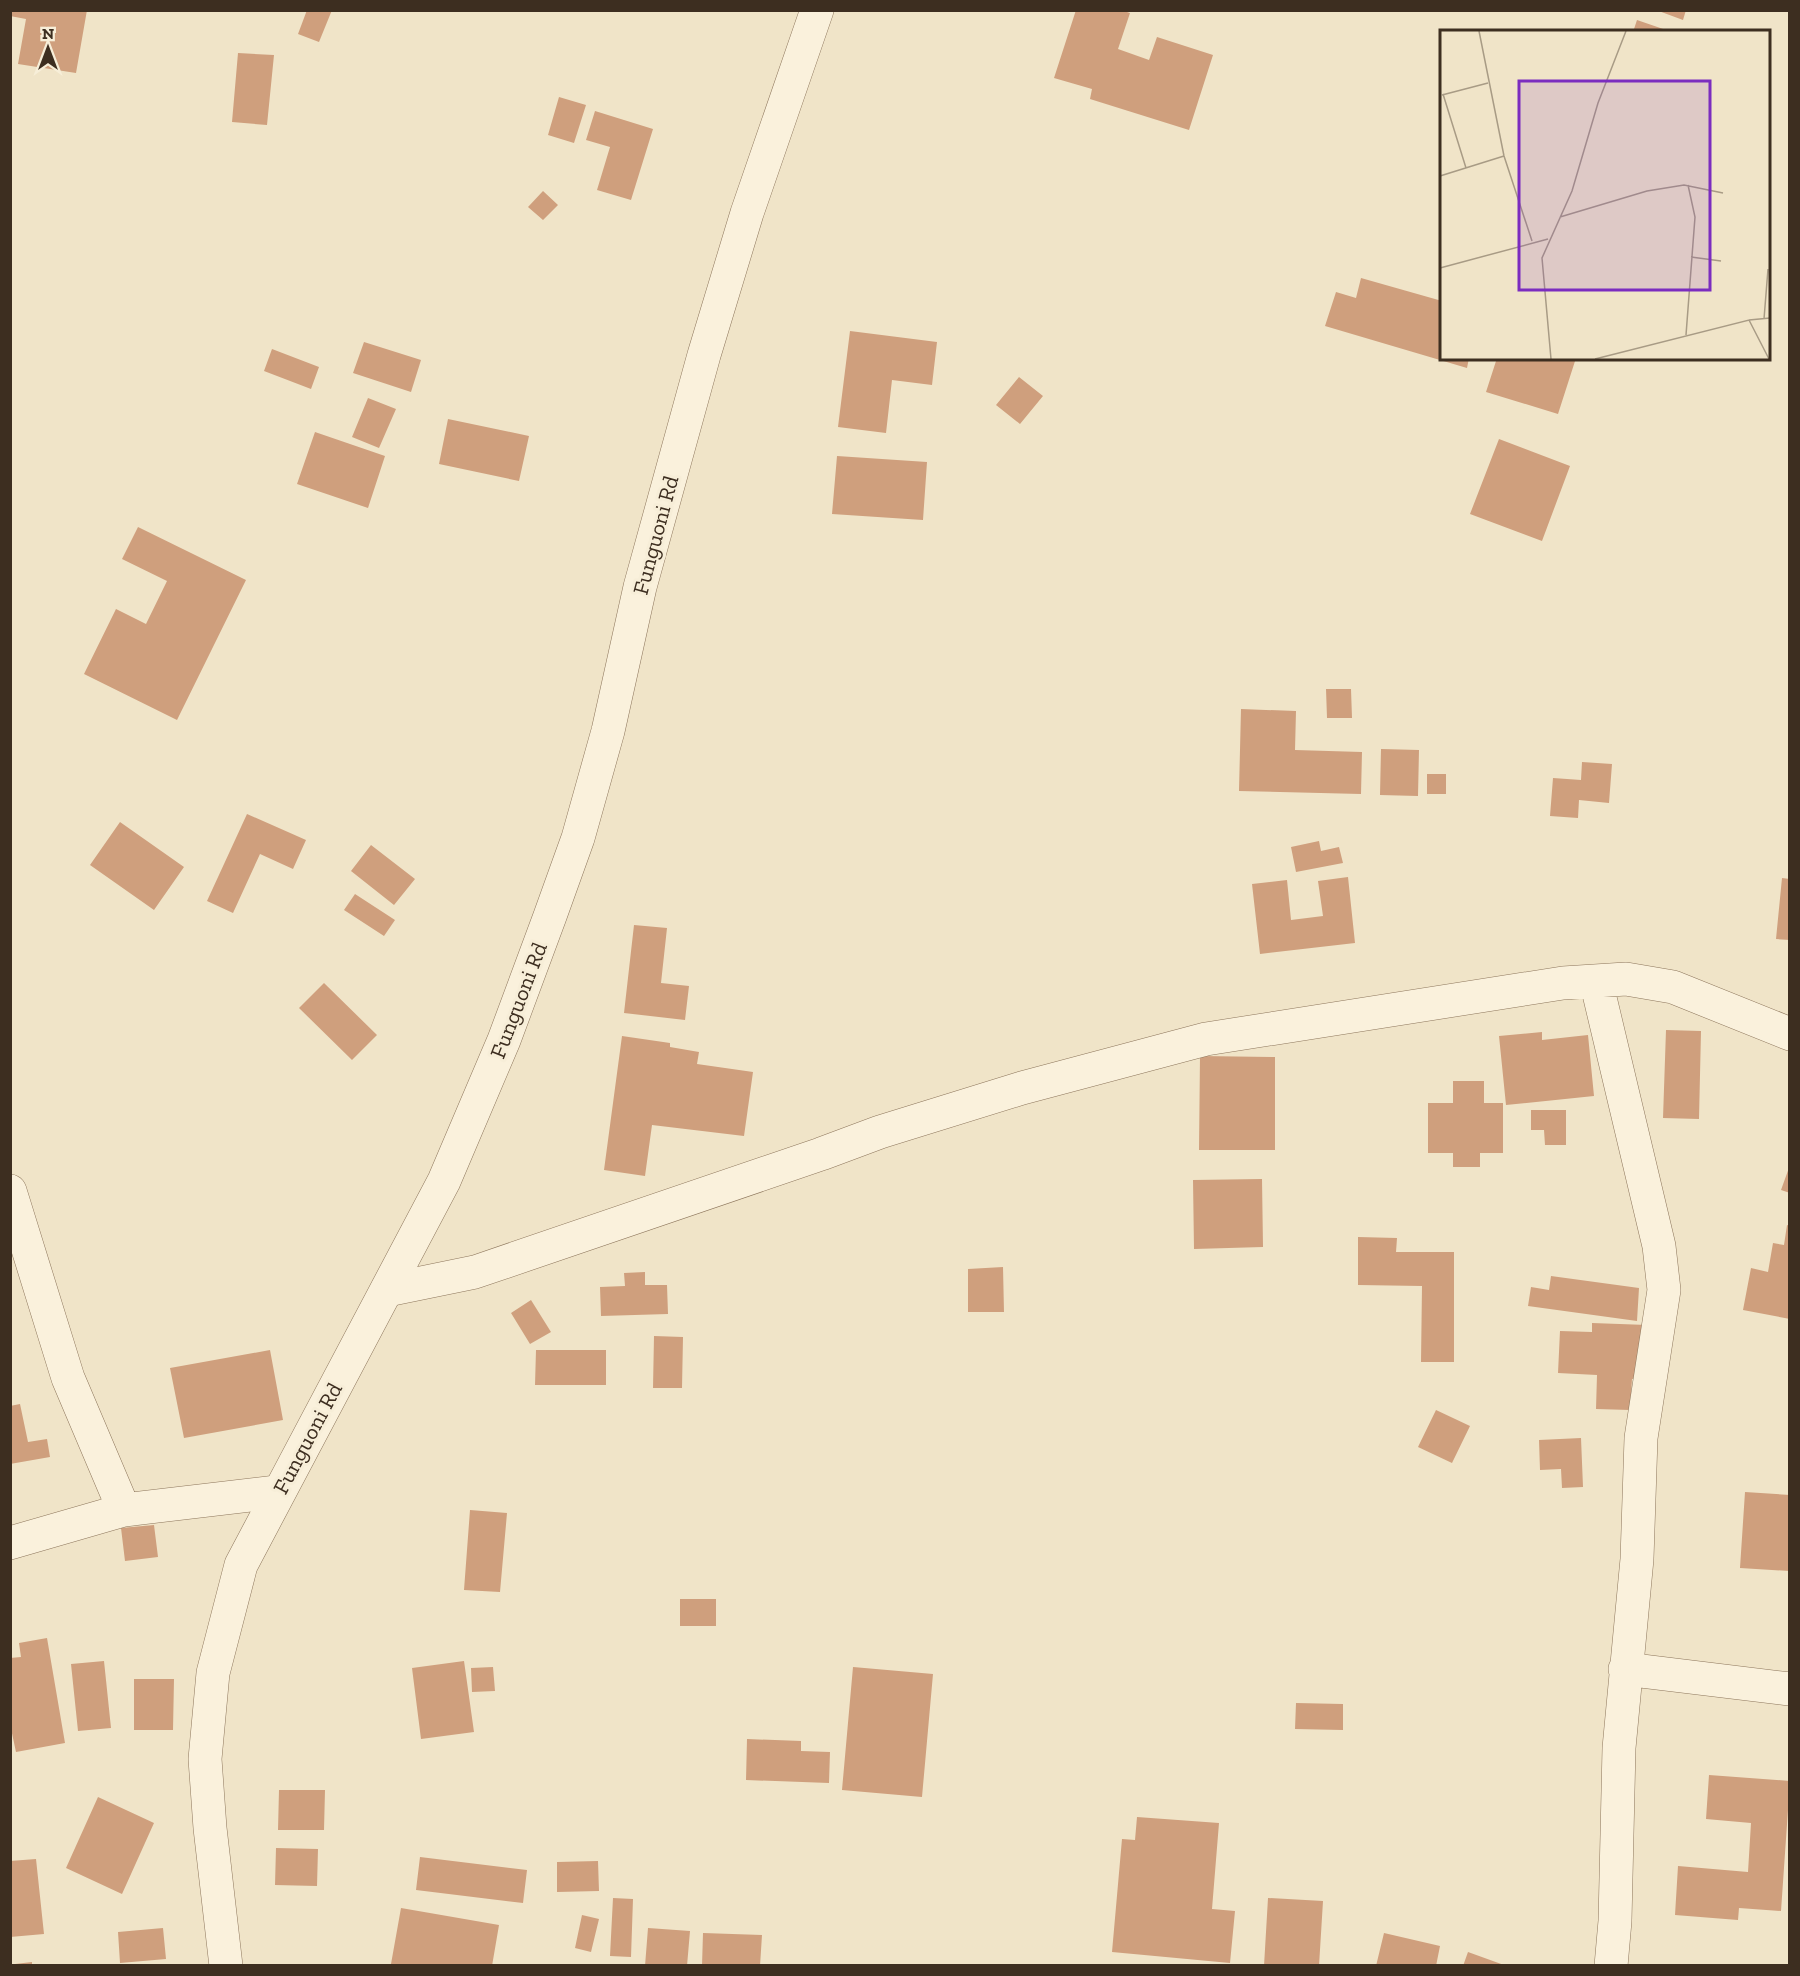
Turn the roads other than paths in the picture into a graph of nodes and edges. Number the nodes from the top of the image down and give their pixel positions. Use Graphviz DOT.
graph roads {
  1 [pos="817,10"];
  2 [pos="1596,981"];
  3 [pos="1790,1034"];
  4 [pos="10,1191"];
  5 [pos="387,1290"];
  6 [pos="277,1492"];
  7 [pos="124,1510"];
  8 [pos="10,1543"];
  9 [pos="1625,1669"];
  10 [pos="1790,1689"];
  11 [pos="226,1965"];
  12 [pos="1611,1965"];
  1 -- 5 [label="street, Funguoni Rd"];
  2 -- 3 [label="street"];
  2 -- 5 [label="street"];
  2 -- 9 [label="street"];
  4 -- 7 [label="street"];
  5 -- 6 [label="street, Funguoni Rd"];
  6 -- 7 [label="street"];
  6 -- 11 [label="street, Funguoni Rd"];
  7 -- 8 [label="street"];
  9 -- 10 [label="street"];
  9 -- 12 [label="street"];
}
